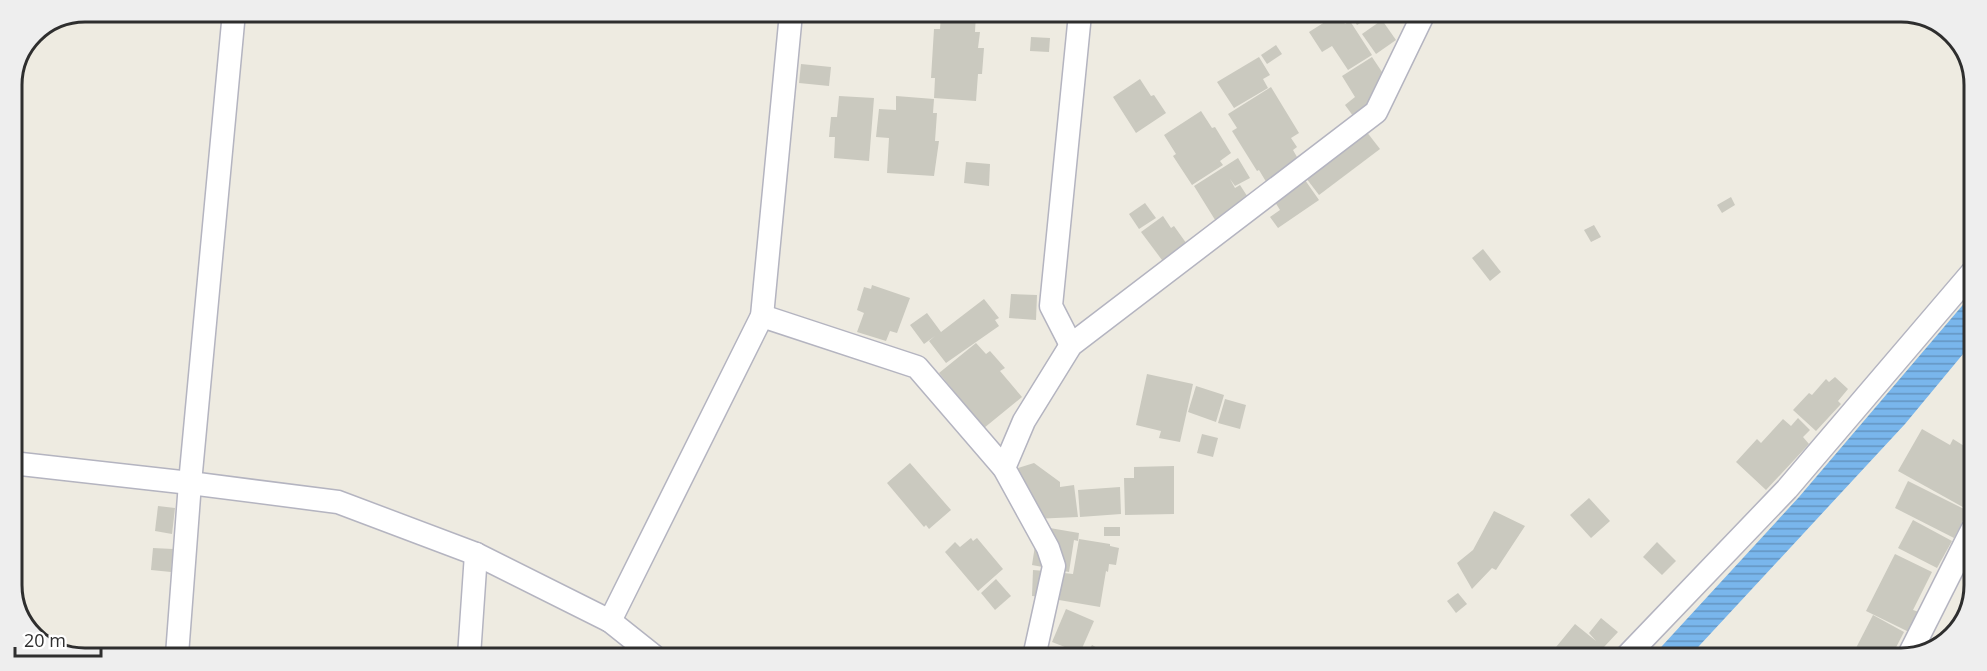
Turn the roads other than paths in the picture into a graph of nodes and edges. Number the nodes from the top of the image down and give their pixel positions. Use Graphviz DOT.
graph roads {
  1 [pos="233,22"];
  2 [pos="790,22"];
  3 [pos="1079,22"];
  4 [pos="1420,22"];
  5 [pos="1964,282"];
  6 [pos="762,316"];
  7 [pos="1071,345"];
  8 [pos="23,464"];
  9 [pos="1004,468"];
  10 [pos="190,483"];
  11 [pos="1964,546"];
  12 [pos="476,554"];
  13 [pos="610,621"];
  14 [pos="1913,647"];
  15 [pos="178,648"];
  16 [pos="470,648"];
  17 [pos="644,648"];
  18 [pos="1036,648"];
  19 [pos="1635,648"];
  1 -- 10 [label="street"];
  2 -- 6 [label="street"];
  3 -- 7 [label="street"];
  4 -- 7 [label="street"];
  5 -- 19 [label="street"];
  6 -- 9 [label="street"];
  6 -- 13 [label="street"];
  7 -- 9 [label="street"];
  8 -- 10 [label="street"];
  9 -- 18 [label="street"];
  10 -- 12 [label="street"];
  10 -- 15 [label="street"];
  11 -- 14 [label="street"];
  12 -- 13 [label="street"];
  12 -- 16 [label="street"];
  13 -- 17 [label="street"];
}
